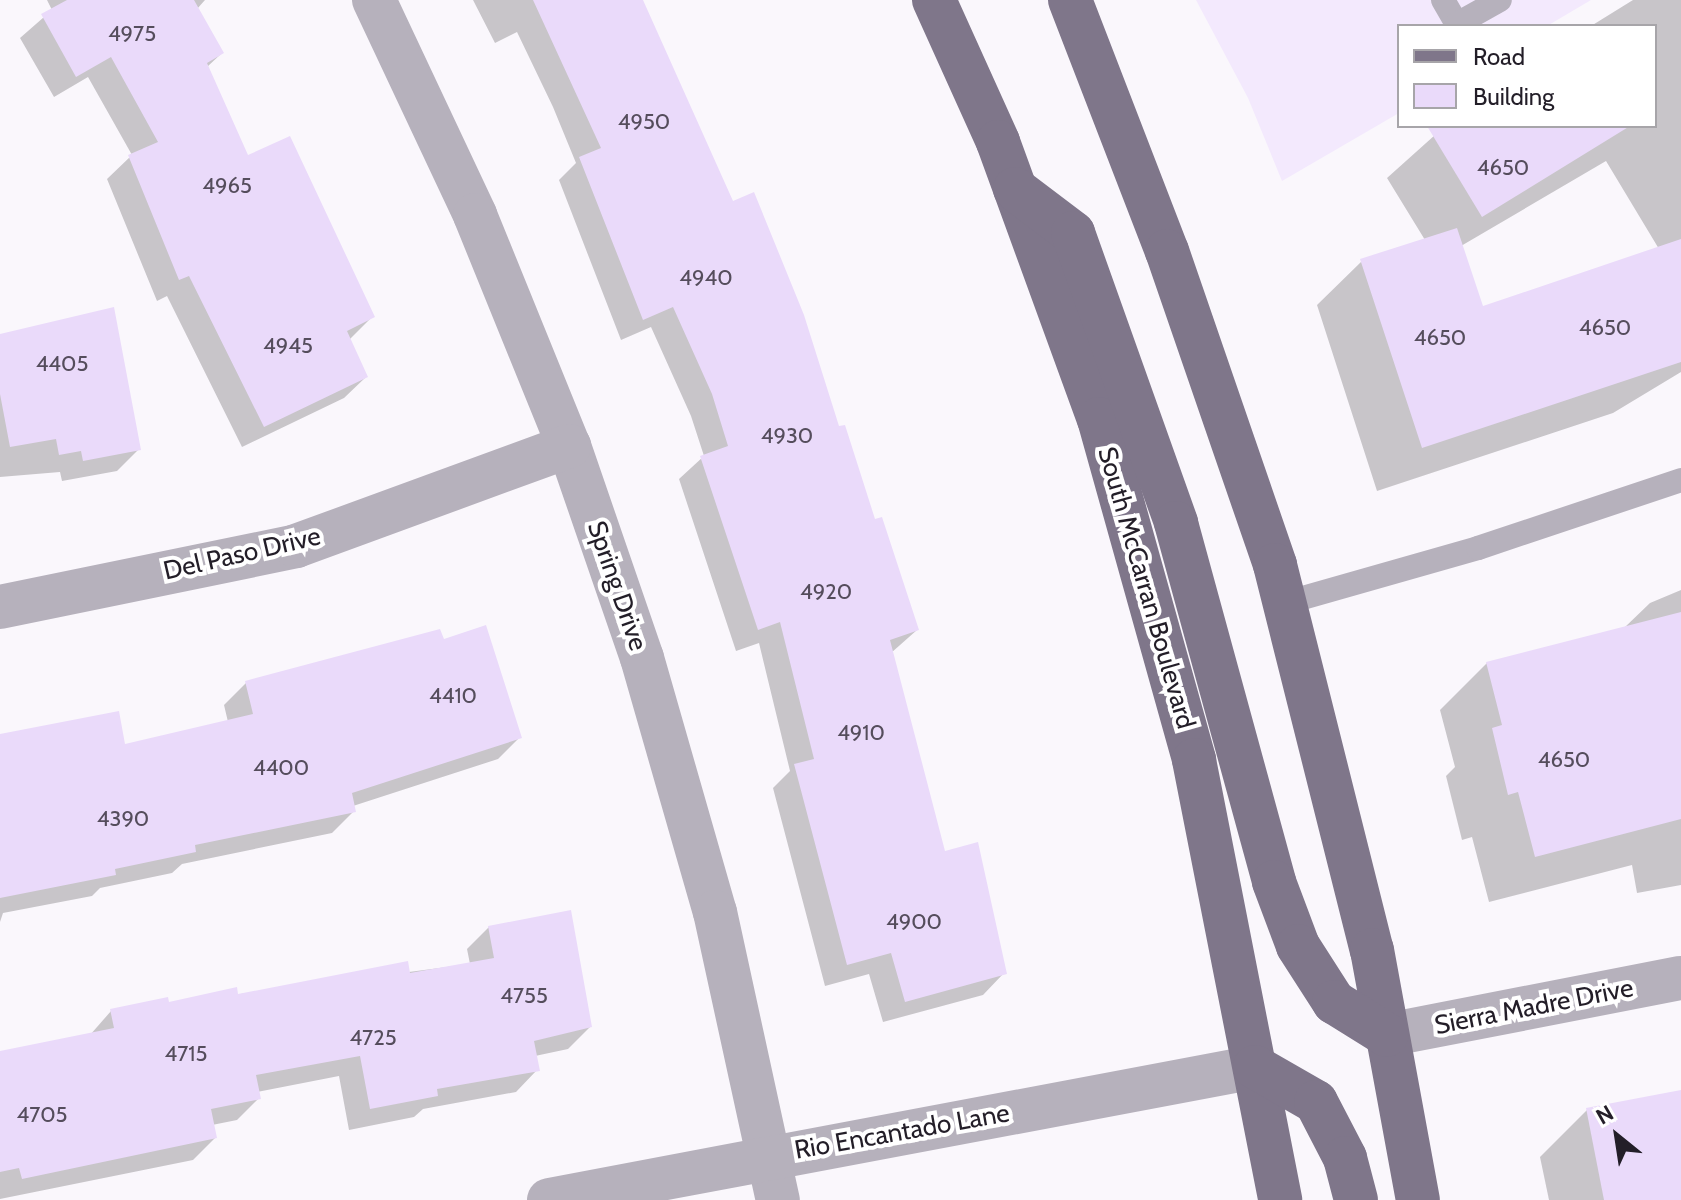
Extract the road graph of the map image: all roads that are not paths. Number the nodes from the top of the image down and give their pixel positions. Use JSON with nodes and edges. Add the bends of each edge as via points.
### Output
{"nodes":[{"id":1,"x":374,"y":0,"type":"edge"},
{"id":2,"x":934,"y":0,"type":"edge"},
{"id":3,"x":1070,"y":0,"type":"edge"},
{"id":4,"x":1443,"y":0,"type":"edge"},
{"id":5,"x":1500,"y":0,"type":"edge"},
{"id":6,"x":1015,"y":189,"type":"junction"},
{"id":7,"x":569,"y":446,"type":"junction"},
{"id":8,"x":1681,"y":480,"type":"edge"},
{"id":9,"x":1285,"y":603,"type":"junction"},
{"id":10,"x":0,"y":607,"type":"edge"},
{"id":11,"x":1681,"y":978,"type":"edge"},
{"id":12,"x":1387,"y":1035,"type":"junction"},
{"id":13,"x":1255,"y":1067,"type":"junction"},
{"id":14,"x":770,"y":1156,"type":"junction"},
{"id":15,"x":549,"y":1200,"type":"edge"},
{"id":16,"x":778,"y":1200,"type":"edge"},
{"id":17,"x":1280,"y":1200,"type":"edge"},
{"id":18,"x":1356,"y":1200,"type":"edge"},
{"id":19,"x":1418,"y":1200,"type":"edge"}],
"edges":[{"from":1,"to":7,"type":"street","name":"Spring Drive","via":[[475,215]]},
{"from":2,"to":6,"type":"main road","name":"South McCarran Boulevard"},
{"from":3,"to":9,"type":"main road","via":[[1167,251]]},
{"from":4,"to":5,"type":"lane","via":[[1457,24]]},
{"from":6,"to":12,"type":"main road","via":[[1073,233],[1176,523],[1274,882],[1298,946],[1334,1002]]},
{"from":6,"to":13,"type":"main road","name":"South McCarran Boulevard","via":[[1099,419],[1194,760]]},
{"from":7,"to":10,"type":"street","name":"Del Paso Drive","via":[[296,546]]},
{"from":7,"to":14,"type":"street","name":"Spring Drive","via":[[642,658],[715,912]]},
{"from":8,"to":9,"type":"lane","via":[[1478,548]]},
{"from":9,"to":12,"type":"main road","via":[[1372,950]]},
{"from":11,"to":12,"type":"street","name":"Sierra Madre Drive"},
{"from":12,"to":19,"type":"main road"},
{"from":13,"to":14,"type":"street","name":"Rio Encantado Lane"},
{"from":13,"to":17,"type":"main road","name":"South McCarran Boulevard"},
{"from":13,"to":18,"type":"main road","via":[[1316,1102],[1345,1158]]},
{"from":14,"to":15,"type":"street","name":"Rio Encantado Lane"},
{"from":14,"to":16,"type":"street","name":"Spring Drive"}]}
